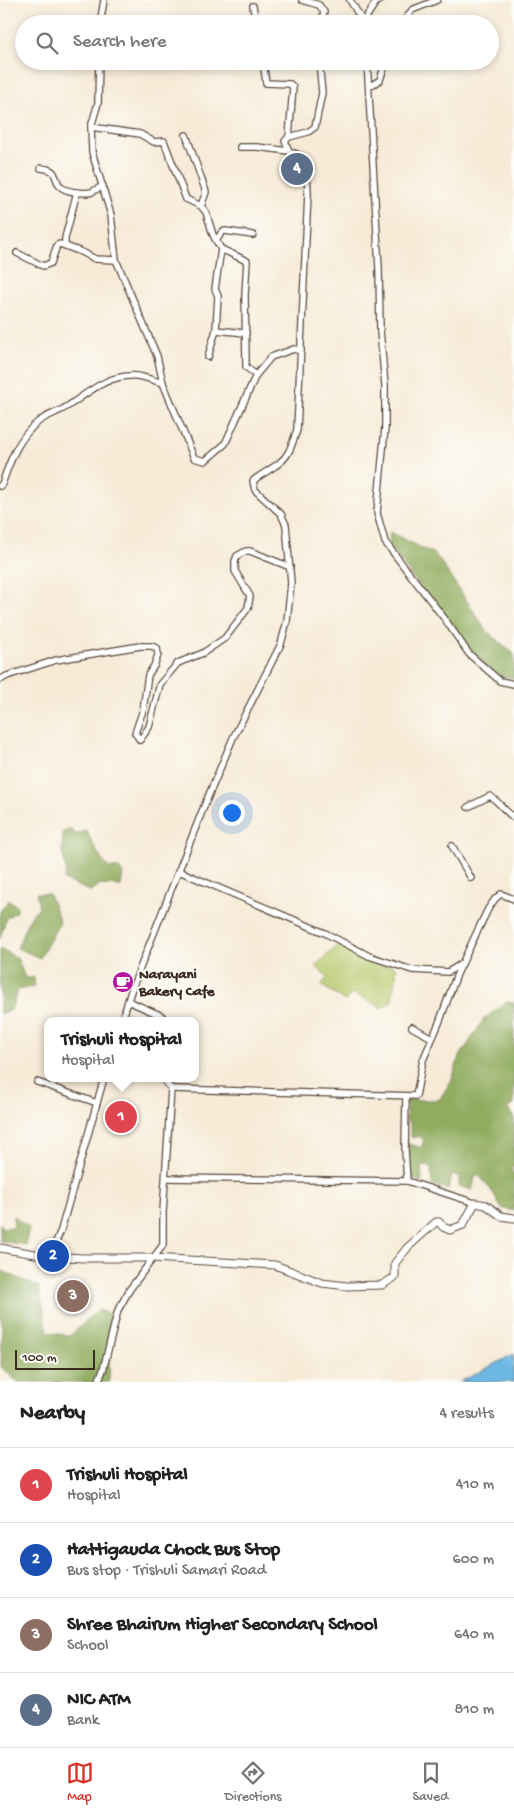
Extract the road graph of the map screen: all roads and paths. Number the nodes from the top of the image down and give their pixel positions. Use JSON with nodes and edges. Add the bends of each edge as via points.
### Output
{"nodes":[{"id":1,"x":104,"y":0,"type":"edge"},
{"id":2,"x":302,"y":0,"type":"edge"},
{"id":3,"x":350,"y":0,"type":"edge"},
{"id":4,"x":381,"y":0,"type":"edge"},
{"id":5,"x":437,"y":0,"type":"edge"},
{"id":6,"x":253,"y":6,"type":"dead end"},
{"id":7,"x":102,"y":15,"type":"edge"},
{"id":8,"x":254,"y":15,"type":"edge"},
{"id":9,"x":324,"y":15,"type":"edge"},
{"id":10,"x":358,"y":15,"type":"edge"},
{"id":11,"x":368,"y":15,"type":"edge"},
{"id":12,"x":408,"y":15,"type":"edge"},
{"id":13,"x":99,"y":70,"type":"edge"},
{"id":14,"x":264,"y":70,"type":"edge"},
{"id":15,"x":320,"y":70,"type":"edge"},
{"id":16,"x":368,"y":70,"type":"edge"},
{"id":17,"x":383,"y":70,"type":"edge"},
{"id":18,"x":370,"y":86,"type":"junction"},
{"id":19,"x":91,"y":127,"type":"junction"},
{"id":20,"x":186,"y":135,"type":"dead end"},
{"id":21,"x":289,"y":138,"type":"junction"},
{"id":22,"x":240,"y":147,"type":"dead end"},
{"id":23,"x":289,"y":151,"type":"junction"},
{"id":24,"x":41,"y":168,"type":"dead end"},
{"id":25,"x":103,"y":186,"type":"junction"},
{"id":26,"x":77,"y":192,"type":"junction"},
{"id":27,"x":201,"y":206,"type":"junction"},
{"id":28,"x":253,"y":236,"type":"dead end"},
{"id":29,"x":216,"y":241,"type":"junction"},
{"id":30,"x":65,"y":245,"type":"junction"},
{"id":31,"x":221,"y":248,"type":"junction"},
{"id":32,"x":17,"y":253,"type":"dead end"},
{"id":33,"x":116,"y":260,"type":"junction"},
{"id":34,"x":216,"y":330,"type":"junction"},
{"id":35,"x":246,"y":333,"type":"junction"},
{"id":36,"x":302,"y":352,"type":"junction"},
{"id":37,"x":208,"y":357,"type":"dead end"},
{"id":38,"x":256,"y":375,"type":"junction"},
{"id":39,"x":163,"y":383,"type":"junction"},
{"id":40,"x":0,"y":486,"type":"edge"},
{"id":41,"x":290,"y":567,"type":"junction"},
{"id":42,"x":0,"y":680,"type":"edge"},
{"id":43,"x":514,"y":684,"type":"edge"},
{"id":44,"x":468,"y":807,"type":"dead end"},
{"id":45,"x":514,"y":818,"type":"edge"},
{"id":46,"x":452,"y":846,"type":"dead end"},
{"id":47,"x":179,"y":871,"type":"junction"},
{"id":48,"x":471,"y":878,"type":"dead end"},
{"id":49,"x":514,"y":899,"type":"edge"},
{"id":50,"x":462,"y":963,"type":"junction"},
{"id":51,"x":128,"y":1001,"type":"junction"},
{"id":52,"x":162,"y":1016,"type":"dead end"},
{"id":53,"x":123,"y":1017,"type":"edge"},
{"id":54,"x":412,"y":1027,"type":"dead end"},
{"id":55,"x":432,"y":1038,"type":"junction"},
{"id":56,"x":37,"y":1082,"type":"dead end"},
{"id":57,"x":103,"y":1082,"type":"edge"},
{"id":58,"x":165,"y":1082,"type":"edge"},
{"id":59,"x":171,"y":1089,"type":"junction"},
{"id":60,"x":406,"y":1096,"type":"junction"},
{"id":61,"x":97,"y":1103,"type":"junction"},
{"id":62,"x":166,"y":1178,"type":"junction"},
{"id":63,"x":407,"y":1181,"type":"junction"},
{"id":64,"x":475,"y":1203,"type":"junction"},
{"id":65,"x":514,"y":1218,"type":"edge"},
{"id":66,"x":0,"y":1248,"type":"edge"},
{"id":67,"x":49,"y":1255,"type":"junction"},
{"id":68,"x":152,"y":1258,"type":"junction"},
{"id":69,"x":98,"y":1382,"type":"edge"}],
"edges":[{"from":1,"to":7,"type":"street"},
{"from":2,"to":9,"type":"street","via":[[319,4]]},
{"from":3,"to":10,"type":"street"},
{"from":4,"to":11,"type":"street"},
{"from":5,"to":12,"type":"street","via":[[412,10]]},
{"from":6,"to":8,"type":"street"},
{"from":13,"to":19,"type":"street","via":[[98,103]]},
{"from":14,"to":21,"type":"street","via":[[266,83],[290,84],[293,87]]},
{"from":15,"to":21,"type":"street","via":[[322,93],[315,127]]},
{"from":16,"to":18,"type":"street"},
{"from":17,"to":18,"type":"street","via":[[380,80]]},
{"from":18,"to":43,"type":"street","via":[[385,428],[377,513],[385,542],[469,654],[500,681]]},
{"from":19,"to":25,"type":"street","via":[[92,152]]},
{"from":19,"to":27,"type":"street","via":[[140,134],[154,142],[164,141],[186,199]]},
{"from":20,"to":27,"type":"street","via":[[206,192]]},
{"from":21,"to":23,"type":"street","via":[[285,141]]},
{"from":22,"to":23,"type":"street"},
{"from":23,"to":36,"type":"street","via":[[303,157],[307,171]]},
{"from":24,"to":26,"type":"street","via":[[54,172],[61,187]]},
{"from":25,"to":26,"type":"street","via":[[91,192]]},
{"from":25,"to":33,"type":"street","via":[[111,215]]},
{"from":26,"to":30,"type":"street"},
{"from":27,"to":29,"type":"street"},
{"from":28,"to":29,"type":"street","via":[[226,231]]},
{"from":29,"to":31,"type":"street"},
{"from":30,"to":32,"type":"street","via":[[57,245],[51,263],[43,266]]},
{"from":30,"to":33,"type":"street","via":[[100,261]]},
{"from":31,"to":34,"type":"street","via":[[215,289],[218,296]]},
{"from":31,"to":35,"type":"street","via":[[247,261]]},
{"from":33,"to":39,"type":"street","via":[[157,356]]},
{"from":34,"to":35,"type":"street"},
{"from":34,"to":37,"type":"street"},
{"from":35,"to":38,"type":"street","via":[[246,367]]},
{"from":36,"to":38,"type":"street","via":[[294,349],[272,357]]},
{"from":36,"to":41,"type":"street","via":[[297,430],[288,455],[253,481],[255,490],[281,514],[286,525]]},
{"from":38,"to":39,"type":"street","via":[[225,444],[205,460],[194,458]]},
{"from":39,"to":40,"type":"street","via":[[137,376],[115,378],[94,387],[38,422],[20,442]]},
{"from":41,"to":42,"type":"street","via":[[250,551],[237,556],[235,571],[250,596],[248,608],[224,638],[178,663],[160,684],[149,727],[140,740],[135,733],[143,710],[148,675],[158,656],[157,648],[140,646],[56,660]]},
{"from":41,"to":47,"type":"street","via":[[290,602],[281,644],[233,738]]},
{"from":44,"to":45,"type":"street","via":[[490,796]]},
{"from":46,"to":48,"type":"street"},
{"from":47,"to":50,"type":"street","via":[[325,933],[369,956],[412,970],[448,972]]},
{"from":47,"to":51,"type":"street"},
{"from":49,"to":50,"type":"street","via":[[501,894],[495,899]]},
{"from":50,"to":55,"type":"street"},
{"from":51,"to":52,"type":"street"},
{"from":51,"to":53,"type":"street"},
{"from":54,"to":55,"type":"street"},
{"from":55,"to":60,"type":"street","via":[[423,1060],[416,1096]]},
{"from":56,"to":61,"type":"street"},
{"from":57,"to":61,"type":"street"},
{"from":58,"to":59,"type":"street"},
{"from":59,"to":60,"type":"street"},
{"from":59,"to":62,"type":"street"},
{"from":60,"to":63,"type":"street"},
{"from":61,"to":67,"type":"street","via":[[61,1230]]},
{"from":62,"to":63,"type":"street"},
{"from":62,"to":68,"type":"street","via":[[163,1245]]},
{"from":63,"to":64,"type":"street"},
{"from":64,"to":65,"type":"street","via":[[486,1205],[501,1216]]},
{"from":64,"to":68,"type":"street","via":[[463,1225],[450,1230],[436,1222],[408,1246],[395,1263],[395,1277],[382,1284],[347,1286],[322,1283],[275,1265]]},
{"from":66,"to":67,"type":"street"},
{"from":67,"to":68,"type":"street"},
{"from":68,"to":69,"type":"street","via":[[118,1310]]}]}
